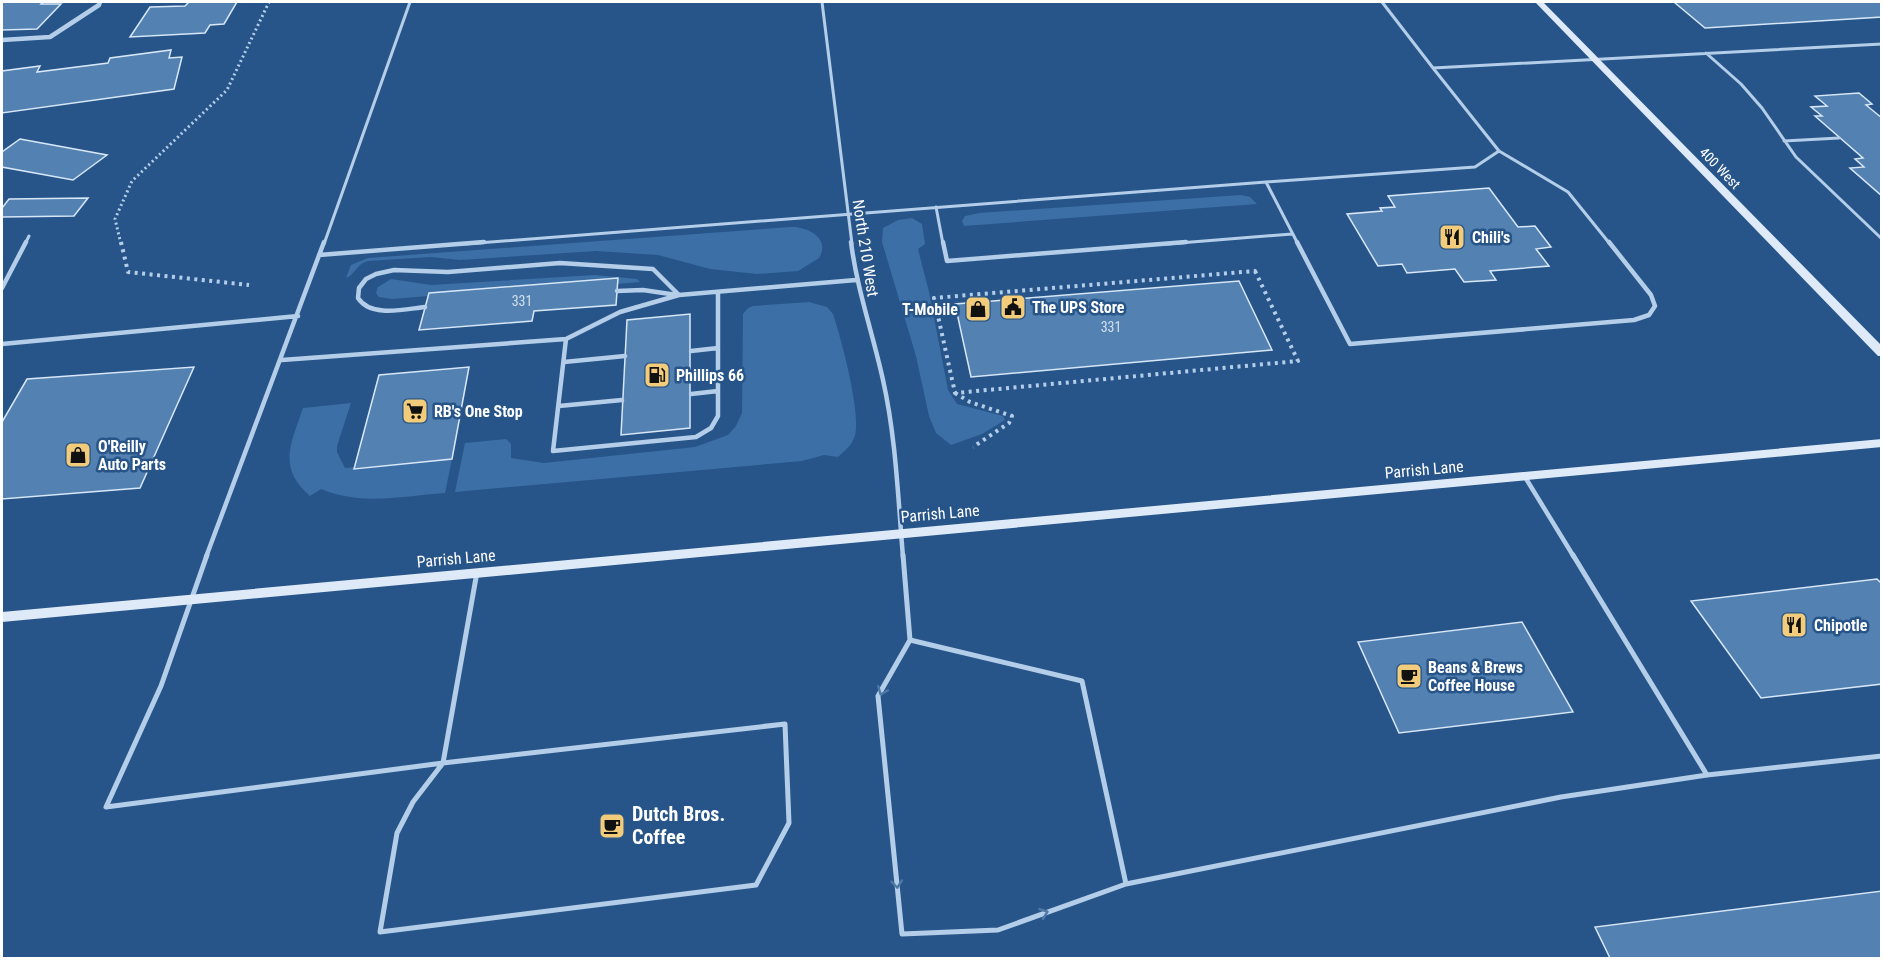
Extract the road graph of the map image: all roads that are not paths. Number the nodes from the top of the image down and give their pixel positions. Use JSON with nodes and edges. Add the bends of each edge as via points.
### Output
{"nodes":[{"id":1,"x":99,"y":2,"type":"edge"},
{"id":2,"x":410,"y":2,"type":"edge"},
{"id":3,"x":822,"y":2,"type":"edge"},
{"id":4,"x":1382,"y":2,"type":"edge"},
{"id":5,"x":1539,"y":2,"type":"edge"},
{"id":6,"x":2,"y":40,"type":"edge"},
{"id":7,"x":1881,"y":44,"type":"edge"},
{"id":8,"x":1706,"y":53,"type":"junction"},
{"id":9,"x":1593,"y":58,"type":"junction"},
{"id":10,"x":1433,"y":68,"type":"junction"},
{"id":11,"x":1839,"y":138,"type":"dead end"},
{"id":12,"x":1784,"y":141,"type":"junction"},
{"id":13,"x":1499,"y":151,"type":"junction"},
{"id":14,"x":1266,"y":182,"type":"junction"},
{"id":15,"x":936,"y":207,"type":"junction"},
{"id":16,"x":848,"y":214,"type":"junction"},
{"id":17,"x":1292,"y":234,"type":"junction"},
{"id":18,"x":29,"y":236,"type":"dead end"},
{"id":19,"x":1881,"y":239,"type":"edge"},
{"id":20,"x":320,"y":255,"type":"junction"},
{"id":21,"x":856,"y":280,"type":"junction"},
{"id":22,"x":2,"y":288,"type":"edge"},
{"id":23,"x":617,"y":291,"type":"dead end"},
{"id":24,"x":718,"y":292,"type":"junction"},
{"id":25,"x":679,"y":295,"type":"junction"},
{"id":26,"x":425,"y":307,"type":"dead end"},
{"id":27,"x":298,"y":316,"type":"junction"},
{"id":28,"x":566,"y":339,"type":"junction"},
{"id":29,"x":2,"y":344,"type":"edge"},
{"id":30,"x":718,"y":348,"type":"junction"},
{"id":31,"x":691,"y":351,"type":"dead end"},
{"id":32,"x":1881,"y":353,"type":"edge"},
{"id":33,"x":625,"y":356,"type":"dead end"},
{"id":34,"x":282,"y":360,"type":"junction"},
{"id":35,"x":564,"y":362,"type":"junction"},
{"id":36,"x":718,"y":391,"type":"junction"},
{"id":37,"x":691,"y":394,"type":"dead end"},
{"id":38,"x":622,"y":400,"type":"dead end"},
{"id":39,"x":559,"y":406,"type":"junction"},
{"id":40,"x":1881,"y":443,"type":"edge"},
{"id":41,"x":1525,"y":477,"type":"junction"},
{"id":42,"x":900,"y":533,"type":"junction"},
{"id":43,"x":477,"y":572,"type":"junction"},
{"id":44,"x":190,"y":599,"type":"junction"},
{"id":45,"x":2,"y":617,"type":"edge"},
{"id":46,"x":910,"y":640,"type":"junction"},
{"id":47,"x":1881,"y":756,"type":"edge"},
{"id":48,"x":443,"y":763,"type":"junction"},
{"id":49,"x":1707,"y":775,"type":"junction"},
{"id":50,"x":1126,"y":884,"type":"junction"}],
"edges":[{"from":1,"to":6,"type":"street","via":[[50,37]]},
{"from":2,"to":20,"type":"lane"},
{"from":3,"to":16,"type":"lane","name":"North 210 West"},
{"from":4,"to":10,"type":"lane"},
{"from":5,"to":9,"type":"main road","name":"400 West"},
{"from":7,"to":8,"type":"lane"},
{"from":8,"to":9,"type":"lane"},
{"from":8,"to":12,"type":"lane","via":[[1748,92]]},
{"from":9,"to":10,"type":"lane"},
{"from":9,"to":32,"type":"main road","name":"400 West"},
{"from":10,"to":13,"type":"lane"},
{"from":11,"to":12,"type":"lane"},
{"from":12,"to":19,"type":"lane"},
{"from":13,"to":14,"type":"lane","via":[[1475,166]]},
{"from":13,"to":17,"type":"lane","via":[[1568,192],[1651,295],[1654,312],[1634,320],[1350,344]]},
{"from":14,"to":15,"type":"lane"},
{"from":14,"to":17,"type":"lane"},
{"from":15,"to":16,"type":"lane"},
{"from":15,"to":17,"type":"lane","via":[[947,261]]},
{"from":16,"to":20,"type":"lane"},
{"from":16,"to":21,"type":"lane","name":"North 210 West"},
{"from":18,"to":22,"type":"lane"},
{"from":20,"to":27,"type":"lane"},
{"from":21,"to":24,"type":"lane"},
{"from":21,"to":42,"type":"lane","name":"North 210 West","via":[[885,391],[894,446]]},
{"from":23,"to":25,"type":"lane"},
{"from":24,"to":25,"type":"lane"},
{"from":24,"to":30,"type":"lane"},
{"from":25,"to":26,"type":"lane","via":[[654,269],[575,263],[448,272],[389,271],[365,279],[358,290],[358,299],[374,310]]},
{"from":25,"to":28,"type":"lane","via":[[620,312]]},
{"from":27,"to":29,"type":"lane"},
{"from":27,"to":34,"type":"lane"},
{"from":28,"to":34,"type":"lane"},
{"from":28,"to":35,"type":"lane"},
{"from":30,"to":31,"type":"lane"},
{"from":30,"to":36,"type":"lane"},
{"from":33,"to":35,"type":"lane"},
{"from":34,"to":44,"type":"lane"},
{"from":35,"to":39,"type":"lane"},
{"from":36,"to":37,"type":"lane"},
{"from":36,"to":39,"type":"lane","via":[[718,416],[707,433],[691,438],[553,451]]},
{"from":38,"to":39,"type":"lane"},
{"from":40,"to":41,"type":"main road","name":"Parrish Lane"},
{"from":41,"to":42,"type":"main road","name":"Parrish Lane"},
{"from":41,"to":49,"type":"lane"},
{"from":42,"to":43,"type":"main road","name":"Parrish Lane"},
{"from":42,"to":46,"type":"lane","name":"North 210 West"},
{"from":43,"to":44,"type":"main road","name":"Parrish Lane"},
{"from":43,"to":48,"type":"lane"},
{"from":44,"to":45,"type":"main road","name":"Parrish Lane"},
{"from":44,"to":48,"type":"lane","via":[[161,686],[106,807]]},
{"from":46,"to":50,"type":"lane","via":[[1082,681]]},
{"from":46,"to":50,"type":"lane","one_way":true,"via":[[878,696],[902,934],[998,930]]},
{"from":47,"to":49,"type":"lane"},
{"from":48,"to":48,"type":"lane","via":[[413,802],[398,833],[380,932],[756,885],[789,823],[785,724]]},
{"from":49,"to":50,"type":"lane","via":[[1561,797]]}]}
